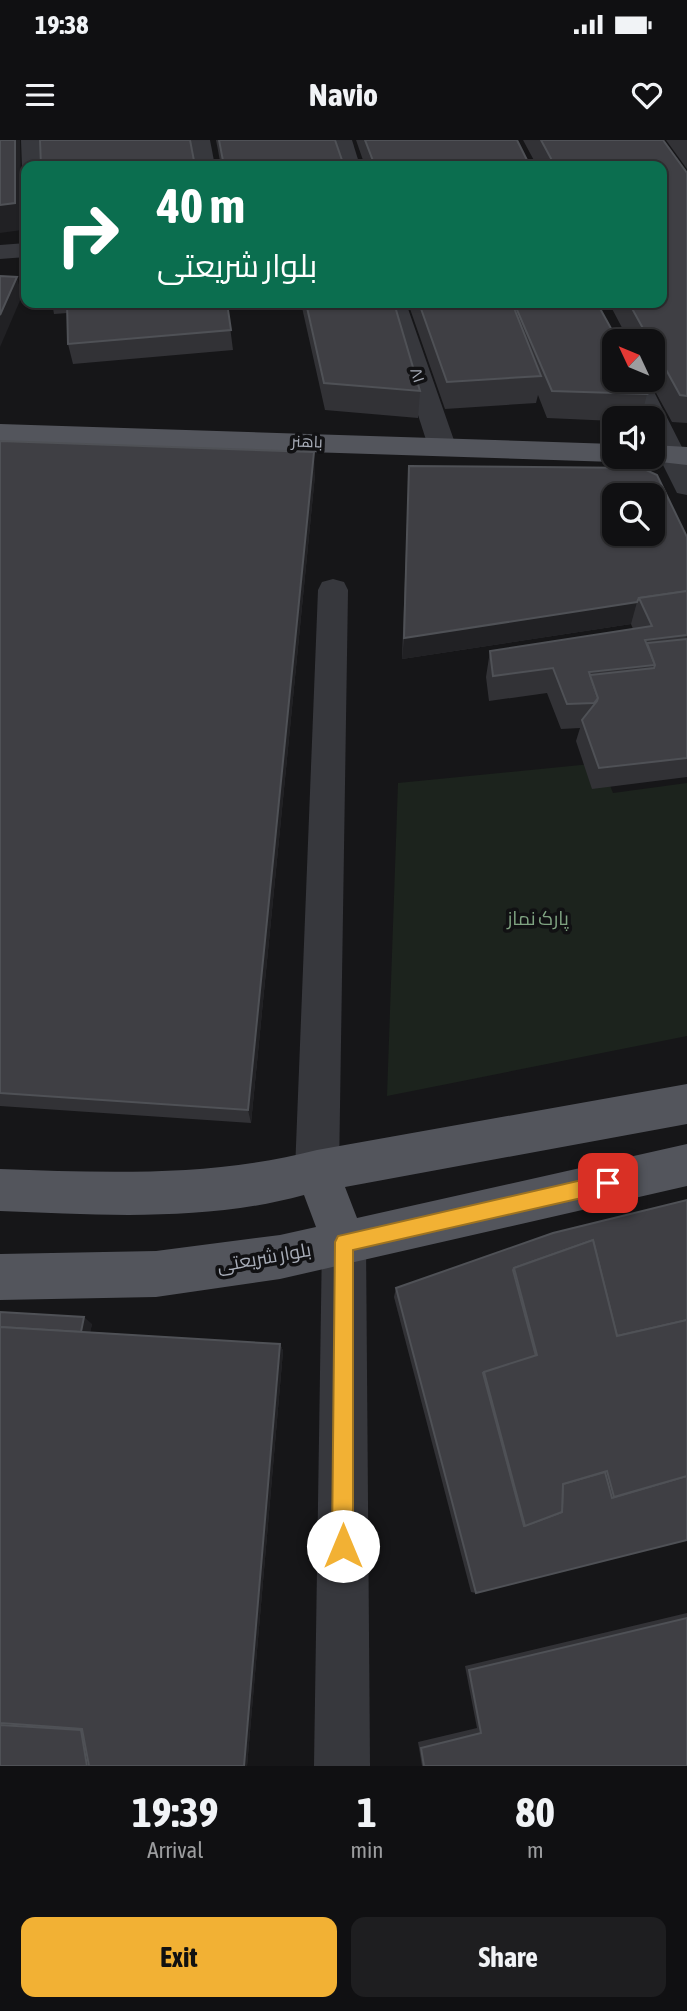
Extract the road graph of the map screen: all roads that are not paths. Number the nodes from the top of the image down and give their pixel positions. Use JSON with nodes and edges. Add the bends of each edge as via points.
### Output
{"nodes":[{"id":1,"x":32,"y":140,"type":"edge"},
{"id":2,"x":199,"y":140,"type":"edge"},
{"id":3,"x":341,"y":140,"type":"edge"},
{"id":4,"x":33,"y":161,"type":"edge"},
{"id":5,"x":203,"y":161,"type":"edge"},
{"id":6,"x":347,"y":161,"type":"edge"},
{"id":7,"x":21,"y":250,"type":"edge"},
{"id":8,"x":0,"y":252,"type":"edge"},
{"id":9,"x":396,"y":308,"type":"edge"},
{"id":10,"x":641,"y":392,"type":"edge"},
{"id":11,"x":0,"y":433,"type":"edge"},
{"id":12,"x":442,"y":446,"type":"junction"},
{"id":13,"x":602,"y":453,"type":"edge"},
{"id":14,"x":671,"y":455,"type":"edge"},
{"id":15,"x":687,"y":486,"type":"edge"},
{"id":16,"x":333,"y":590,"type":"dead end"},
{"id":17,"x":687,"y":1104,"type":"edge"},
{"id":18,"x":687,"y":1165,"type":"edge"},
{"id":19,"x":317,"y":1171,"type":"junction"},
{"id":20,"x":0,"y":1190,"type":"edge"},
{"id":21,"x":344,"y":1242,"type":"junction"},
{"id":22,"x":0,"y":1278,"type":"edge"},
{"id":23,"x":342,"y":1766,"type":"edge"}],
"edges":[{"from":1,"to":4,"type":"street"},
{"from":2,"to":5,"type":"street"},
{"from":3,"to":6,"type":"street"},
{"from":7,"to":8,"type":"street"},
{"from":9,"to":12,"type":"street","name":"۸۱"},
{"from":10,"to":14,"type":"street"},
{"from":11,"to":12,"type":"main road","name":"باهنر"},
{"from":12,"to":13,"type":"main road","name":"باهنر"},
{"from":14,"to":15,"type":"street"},
{"from":16,"to":19,"type":"street"},
{"from":17,"to":19,"type":"main road"},
{"from":18,"to":21,"type":"main road","name":"بلوار شریعتی"},
{"from":19,"to":20,"type":"main road","via":[[268,1184],[137,1195]]},
{"from":19,"to":21,"type":"main road"},
{"from":21,"to":22,"type":"main road","name":"بلوار شریعتی","via":[[280,1257],[156,1274]]},
{"from":21,"to":23,"type":"street"}]}
